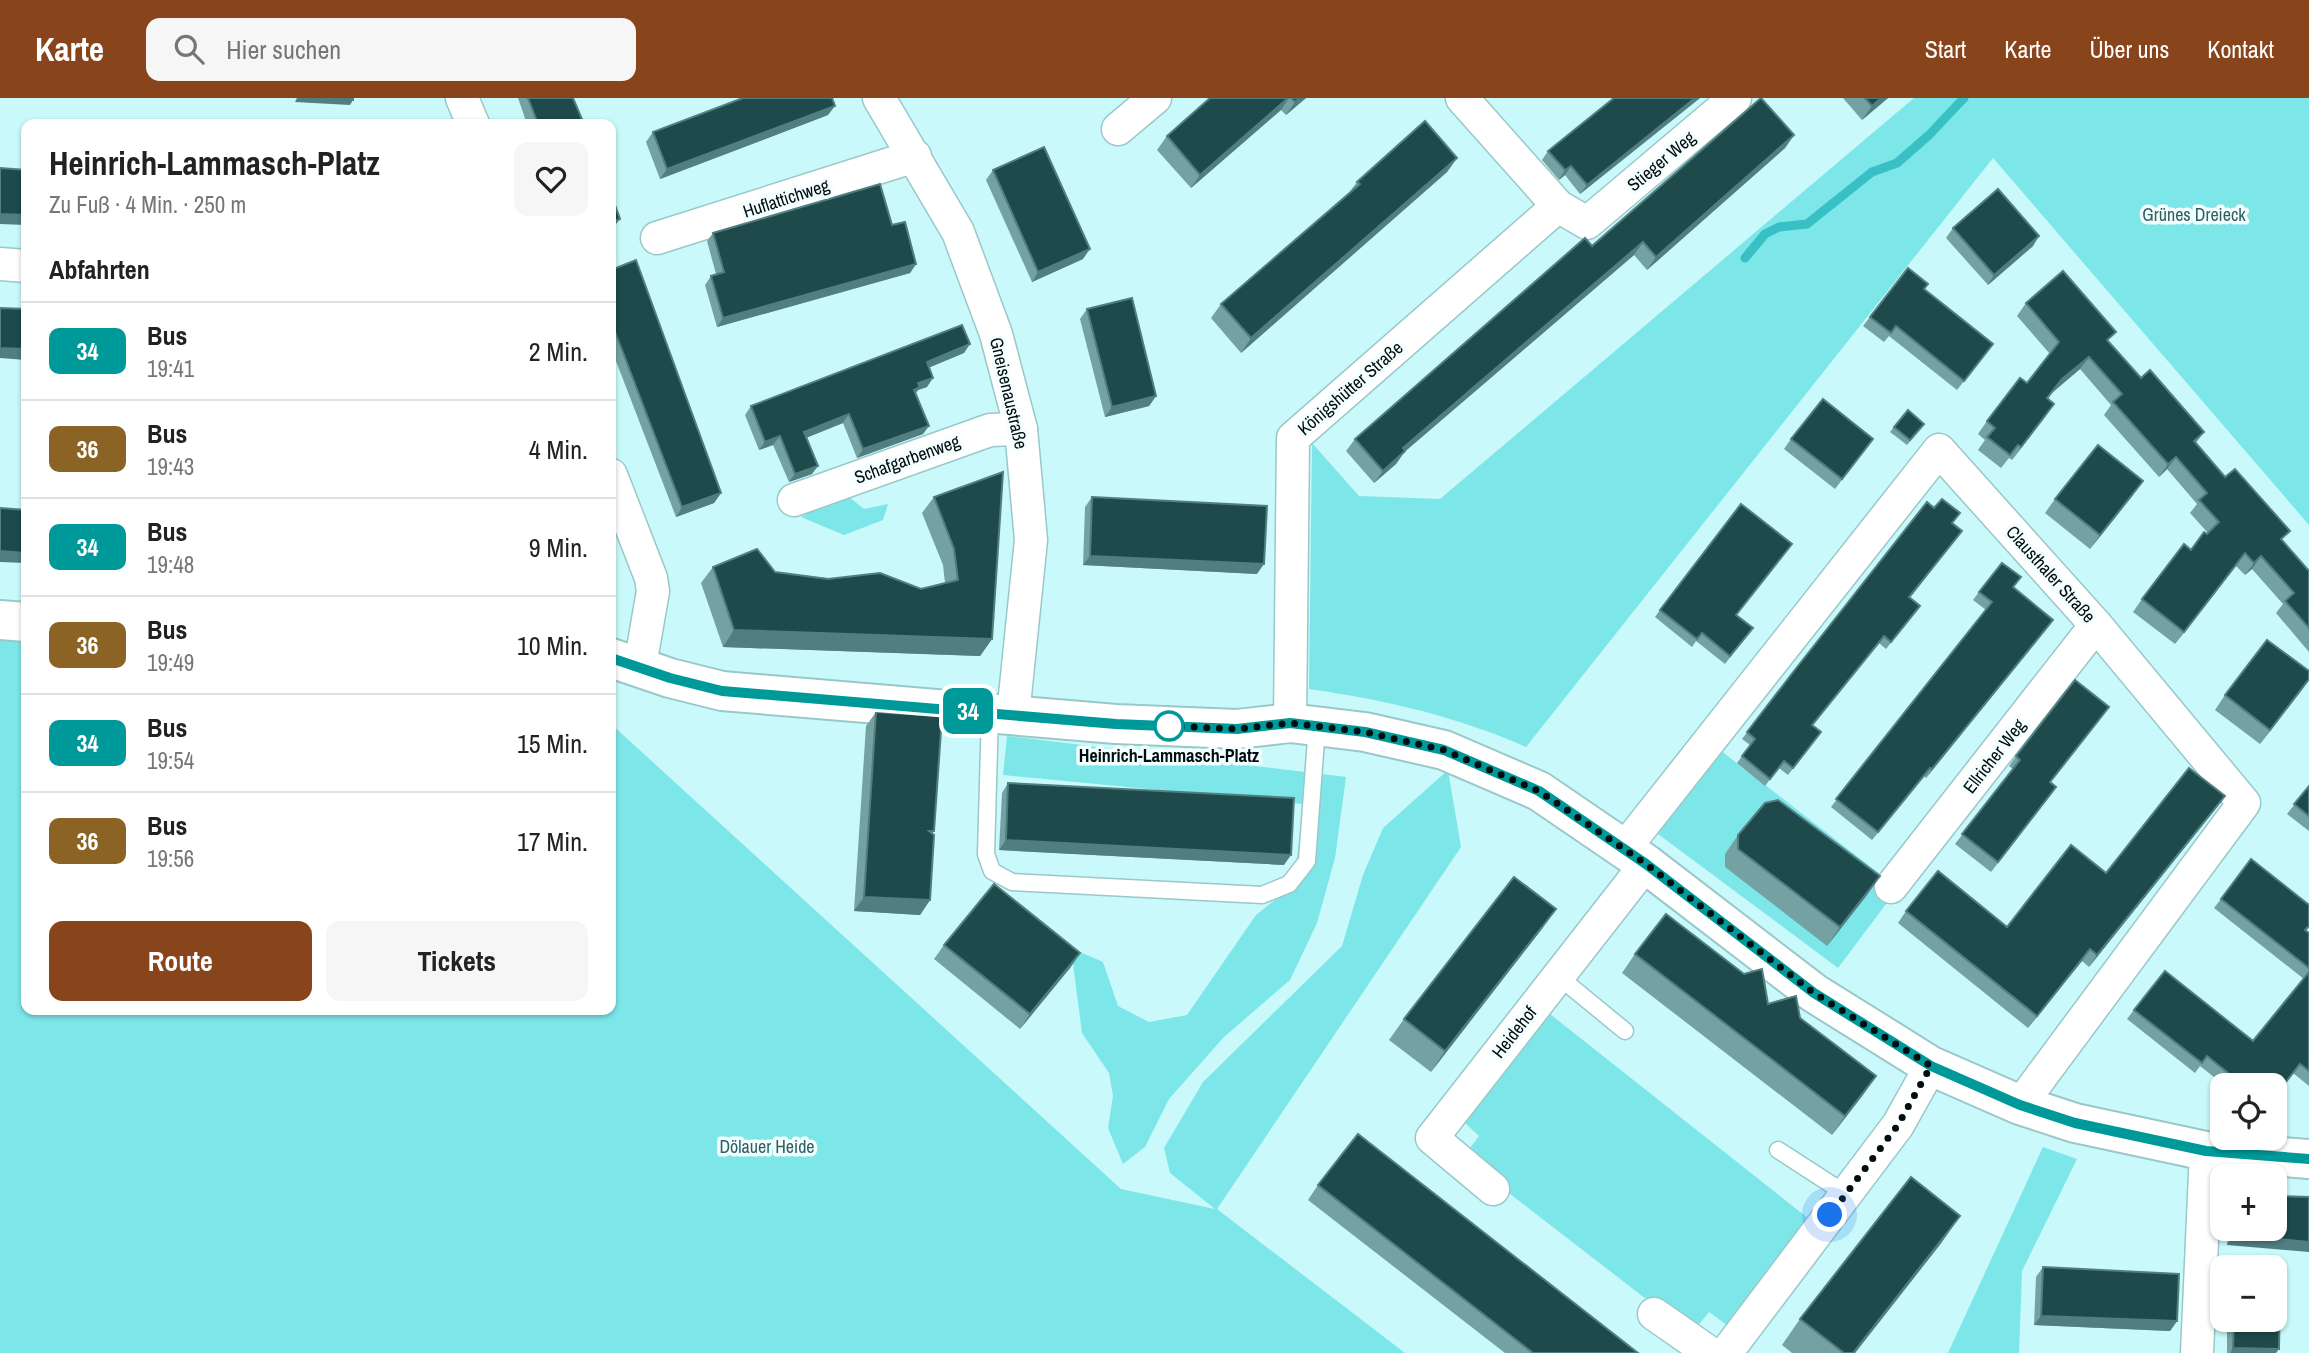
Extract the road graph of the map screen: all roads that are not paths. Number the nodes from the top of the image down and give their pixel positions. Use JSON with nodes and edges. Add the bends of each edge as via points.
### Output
{"nodes":[{"id":1,"x":462,"y":98,"type":"edge"},
{"id":2,"x":879,"y":98,"type":"edge"},
{"id":3,"x":1155,"y":98,"type":"edge"},
{"id":4,"x":1462,"y":98,"type":"edge"},
{"id":5,"x":1735,"y":98,"type":"edge"},
{"id":6,"x":470,"y":119,"type":"edge"},
{"id":7,"x":1118,"y":129,"type":"dead end"},
{"id":8,"x":915,"y":156,"type":"junction"},
{"id":9,"x":1558,"y":206,"type":"junction"},
{"id":10,"x":657,"y":238,"type":"dead end"},
{"id":11,"x":0,"y":264,"type":"edge"},
{"id":12,"x":21,"y":266,"type":"edge"},
{"id":13,"x":1021,"y":429,"type":"junction"},
{"id":14,"x":616,"y":489,"type":"edge"},
{"id":15,"x":794,"y":500,"type":"dead end"},
{"id":16,"x":0,"y":620,"type":"edge"},
{"id":17,"x":21,"y":621,"type":"edge"},
{"id":18,"x":2096,"y":625,"type":"junction"},
{"id":19,"x":625,"y":662,"type":"edge"},
{"id":20,"x":1002,"y":714,"type":"junction"},
{"id":21,"x":1303,"y":724,"type":"junction"},
{"id":22,"x":1635,"y":857,"type":"junction"},
{"id":23,"x":1891,"y":887,"type":"dead end"},
{"id":24,"x":1558,"y":976,"type":"junction"},
{"id":25,"x":1625,"y":1031,"type":"dead end"},
{"id":26,"x":1931,"y":1066,"type":"junction"},
{"id":27,"x":2020,"y":1105,"type":"junction"},
{"id":28,"x":1779,"y":1150,"type":"dead end"},
{"id":29,"x":2206,"y":1151,"type":"junction"},
{"id":30,"x":2309,"y":1159,"type":"edge"},
{"id":31,"x":1493,"y":1189,"type":"dead end"},
{"id":32,"x":1846,"y":1194,"type":"junction"},
{"id":33,"x":1654,"y":1314,"type":"dead end"},
{"id":34,"x":1710,"y":1353,"type":"edge"},
{"id":35,"x":1726,"y":1353,"type":"edge"},
{"id":36,"x":2197,"y":1353,"type":"edge"}],
"edges":[{"from":1,"to":6,"type":"street"},
{"from":2,"to":8,"type":"street","name":"Gneisenaustraße"},
{"from":3,"to":7,"type":"street"},
{"from":4,"to":9,"type":"street"},
{"from":5,"to":9,"type":"street","name":"Stieger Weg","via":[[1587,223]]},
{"from":8,"to":10,"type":"street","name":"Huflattichweg"},
{"from":8,"to":13,"type":"street","name":"Gneisenaustraße","via":[[958,232],[978,282]]},
{"from":9,"to":21,"type":"street","name":"Königshütter Straße","via":[[1293,438]]},
{"from":11,"to":12,"type":"street"},
{"from":13,"to":15,"type":"street","name":"Schafgarbenweg","via":[[990,429]]},
{"from":13,"to":20,"type":"street","name":"Gneisenaustraße","via":[[1031,540]]},
{"from":14,"to":19,"type":"street","via":[[653,591]]},
{"from":16,"to":17,"type":"street"},
{"from":18,"to":22,"type":"street","name":"Clausthaler Straße","via":[[1940,450]]},
{"from":18,"to":23,"type":"street","name":"Ellricher Weg"},
{"from":18,"to":27,"type":"street","name":"Clausthaler Straße","via":[[2244,803]]},
{"from":19,"to":20,"type":"street","via":[[722,691]]},
{"from":20,"to":21,"type":"street","via":[[1237,729]]},
{"from":20,"to":21,"type":"lane","via":[[986,853],[992,871],[1012,882],[1262,895],[1289,884],[1307,861]]},
{"from":21,"to":22,"type":"street","via":[[1444,750],[1539,791]]},
{"from":22,"to":24,"type":"street","name":"Heidehof"},
{"from":22,"to":26,"type":"street","via":[[1814,993]]},
{"from":24,"to":25,"type":"lane"},
{"from":24,"to":31,"type":"street","name":"Heidehof","via":[[1432,1138]]},
{"from":26,"to":27,"type":"street"},
{"from":26,"to":32,"type":"street","via":[[1898,1125]]},
{"from":27,"to":29,"type":"street","via":[[2075,1123]]},
{"from":28,"to":32,"type":"lane"},
{"from":29,"to":30,"type":"street"},
{"from":29,"to":36,"type":"street"},
{"from":32,"to":35,"type":"street"},
{"from":33,"to":34,"type":"street"}]}
